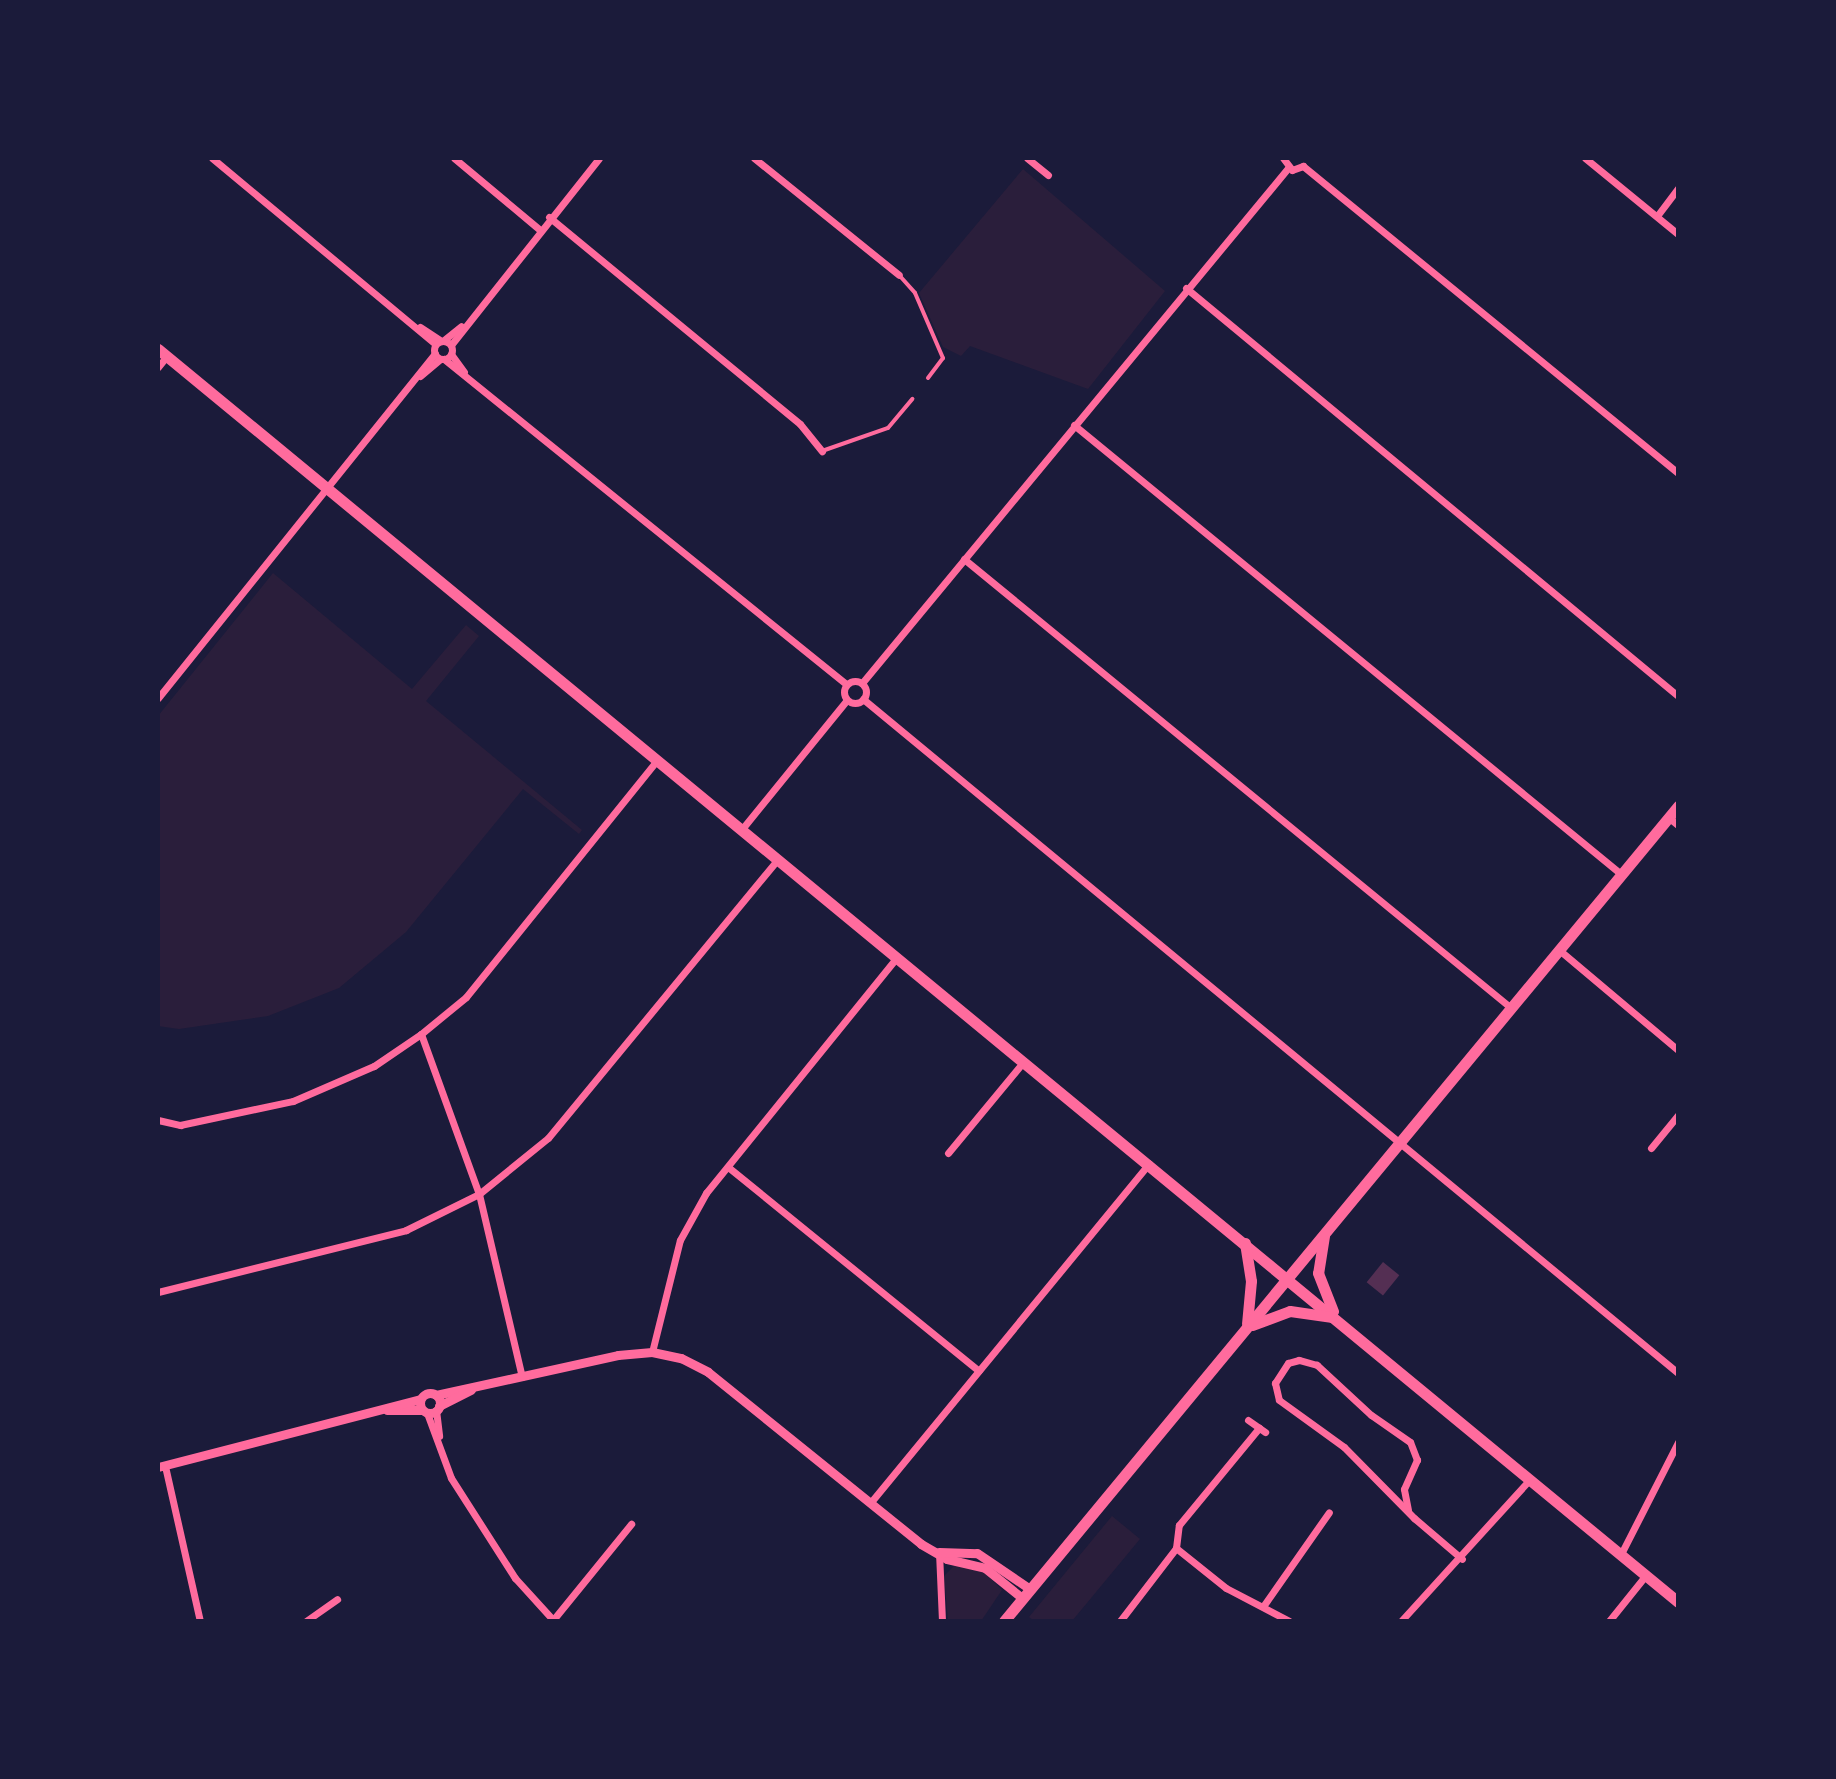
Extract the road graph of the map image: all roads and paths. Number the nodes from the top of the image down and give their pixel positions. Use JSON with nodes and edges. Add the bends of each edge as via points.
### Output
{"nodes":[{"id":1,"x":454,"y":158,"type":"edge"},
{"id":2,"x":599,"y":158,"type":"edge"},
{"id":3,"x":754,"y":158,"type":"edge"},
{"id":4,"x":1027,"y":158,"type":"edge"},
{"id":5,"x":1283,"y":158,"type":"edge"},
{"id":6,"x":1585,"y":158,"type":"edge"},
{"id":7,"x":217,"y":160,"type":"edge"},
{"id":8,"x":1304,"y":162,"type":"edge"},
{"id":9,"x":1288,"y":168,"type":"junction"},
{"id":10,"x":1048,"y":175,"type":"dead end"},
{"id":11,"x":1678,"y":188,"type":"edge"},
{"id":12,"x":1657,"y":216,"type":"junction"},
{"id":13,"x":549,"y":217,"type":"junction"},
{"id":14,"x":539,"y":229,"type":"junction"},
{"id":15,"x":1678,"y":234,"type":"edge"},
{"id":16,"x":899,"y":275,"type":"joint"},
{"id":17,"x":1186,"y":288,"type":"junction"},
{"id":18,"x":443,"y":350,"type":"junction"},
{"id":19,"x":162,"y":353,"type":"edge"},
{"id":20,"x":158,"y":367,"type":"edge"},
{"id":21,"x":928,"y":378,"type":"dead end"},
{"id":22,"x":912,"y":399,"type":"dead end"},
{"id":23,"x":1074,"y":425,"type":"junction"},
{"id":24,"x":822,"y":451,"type":"joint"},
{"id":25,"x":1678,"y":473,"type":"edge"},
{"id":26,"x":329,"y":490,"type":"junction"},
{"id":27,"x":964,"y":559,"type":"junction"},
{"id":28,"x":862,"y":683,"type":"junction"},
{"id":29,"x":846,"y":684,"type":"junction"},
{"id":30,"x":1678,"y":696,"type":"edge"},
{"id":31,"x":158,"y":698,"type":"edge"},
{"id":32,"x":863,"y":699,"type":"junction"},
{"id":33,"x":847,"y":700,"type":"junction"},
{"id":34,"x":657,"y":760,"type":"junction"},
{"id":35,"x":1678,"y":806,"type":"edge"},
{"id":36,"x":1673,"y":821,"type":"edge"},
{"id":37,"x":742,"y":829,"type":"junction"},
{"id":38,"x":778,"y":859,"type":"junction"},
{"id":39,"x":1621,"y":874,"type":"junction"},
{"id":40,"x":1558,"y":949,"type":"junction"},
{"id":41,"x":897,"y":957,"type":"junction"},
{"id":42,"x":1510,"y":1007,"type":"junction"},
{"id":43,"x":421,"y":1034,"type":"junction"},
{"id":44,"x":1678,"y":1050,"type":"edge"},
{"id":45,"x":1024,"y":1061,"type":"junction"},
{"id":46,"x":1678,"y":1115,"type":"edge"},
{"id":47,"x":158,"y":1120,"type":"edge"},
{"id":48,"x":1399,"y":1140,"type":"junction"},
{"id":49,"x":1651,"y":1148,"type":"dead end"},
{"id":50,"x":948,"y":1153,"type":"dead end"},
{"id":51,"x":1149,"y":1164,"type":"junction"},
{"id":52,"x":728,"y":1167,"type":"junction"},
{"id":53,"x":479,"y":1194,"type":"junction"},
{"id":54,"x":1325,"y":1232,"type":"junction"},
{"id":55,"x":1245,"y":1243,"type":"junction"},
{"id":56,"x":1287,"y":1277,"type":"junction"},
{"id":57,"x":158,"y":1292,"type":"edge"},
{"id":58,"x":1336,"y":1318,"type":"junction"},
{"id":59,"x":1246,"y":1328,"type":"junction"},
{"id":60,"x":652,"y":1352,"type":"junction"},
{"id":61,"x":979,"y":1371,"type":"junction"},
{"id":62,"x":1678,"y":1373,"type":"edge"},
{"id":63,"x":522,"y":1377,"type":"junction"},
{"id":64,"x":430,"y":1406,"type":"junction"},
{"id":65,"x":1248,"y":1420,"type":"dead end"},
{"id":66,"x":1678,"y":1442,"type":"edge"},
{"id":67,"x":161,"y":1466,"type":"edge"},
{"id":68,"x":1530,"y":1479,"type":"junction"},
{"id":69,"x":871,"y":1502,"type":"junction"},
{"id":70,"x":1408,"y":1510,"type":"junction"},
{"id":71,"x":1329,"y":1512,"type":"dead end"},
{"id":72,"x":631,"y":1524,"type":"dead end"},
{"id":73,"x":1176,"y":1548,"type":"junction"},
{"id":74,"x":939,"y":1552,"type":"junction"},
{"id":75,"x":1621,"y":1554,"type":"junction"},
{"id":76,"x":1462,"y":1559,"type":"junction"},
{"id":77,"x":1646,"y":1575,"type":"junction"},
{"id":78,"x":1026,"y":1594,"type":"junction"},
{"id":79,"x":337,"y":1599,"type":"dead end"},
{"id":80,"x":1678,"y":1602,"type":"edge"},
{"id":81,"x":1264,"y":1605,"type":"junction"},
{"id":82,"x":553,"y":1620,"type":"edge"},
{"id":83,"x":200,"y":1621,"type":"edge"},
{"id":84,"x":306,"y":1621,"type":"edge"},
{"id":85,"x":942,"y":1621,"type":"edge"},
{"id":86,"x":1004,"y":1621,"type":"edge"},
{"id":87,"x":1120,"y":1621,"type":"edge"},
{"id":88,"x":1289,"y":1621,"type":"edge"},
{"id":89,"x":1401,"y":1621,"type":"edge"},
{"id":90,"x":1609,"y":1621,"type":"edge"}],
"edges":[{"from":1,"to":14,"type":"street"},
{"from":2,"to":13,"type":"street"},
{"from":3,"to":16,"type":"street"},
{"from":4,"to":10,"type":"street"},
{"from":5,"to":9,"type":"street"},
{"from":6,"to":12,"type":"street"},
{"from":7,"to":18,"type":"street"},
{"from":8,"to":9,"type":"street"},
{"from":8,"to":25,"type":"street"},
{"from":9,"to":17,"type":"street"},
{"from":11,"to":12,"type":"street"},
{"from":12,"to":15,"type":"street"},
{"from":13,"to":14,"type":"street"},
{"from":13,"to":24,"type":"street","via":[[800,424]]},
{"from":14,"to":18,"type":"street"},
{"from":16,"to":21,"type":"lane","via":[[915,293],[943,358]]},
{"from":17,"to":23,"type":"street"},
{"from":17,"to":30,"type":"street"},
{"from":18,"to":26,"type":"street"},
{"from":18,"to":29,"type":"street"},
{"from":19,"to":20,"type":"street"},
{"from":19,"to":26,"type":"main road"},
{"from":22,"to":24,"type":"lane","via":[[888,428]]},
{"from":23,"to":27,"type":"street"},
{"from":23,"to":39,"type":"street"},
{"from":26,"to":31,"type":"street"},
{"from":26,"to":34,"type":"main road"},
{"from":27,"to":28,"type":"street"},
{"from":27,"to":42,"type":"street"},
{"from":28,"to":29,"type":"street"},
{"from":28,"to":32,"type":"street"},
{"from":29,"to":33,"type":"street"},
{"from":32,"to":33,"type":"street"},
{"from":32,"to":48,"type":"street"},
{"from":33,"to":37,"type":"street"},
{"from":34,"to":37,"type":"main road"},
{"from":34,"to":43,"type":"street","via":[[466,997]]},
{"from":35,"to":36,"type":"main road"},
{"from":36,"to":39,"type":"main road"},
{"from":37,"to":38,"type":"main road"},
{"from":38,"to":41,"type":"main road"},
{"from":38,"to":53,"type":"street","via":[[548,1138]]},
{"from":39,"to":40,"type":"main road"},
{"from":40,"to":42,"type":"main road"},
{"from":40,"to":44,"type":"street"},
{"from":41,"to":45,"type":"main road"},
{"from":41,"to":52,"type":"street"},
{"from":42,"to":48,"type":"main road"},
{"from":43,"to":47,"type":"street","via":[[374,1066],[293,1101],[180,1125]]},
{"from":43,"to":53,"type":"street"},
{"from":45,"to":50,"type":"street"},
{"from":45,"to":51,"type":"main road"},
{"from":46,"to":49,"type":"street"},
{"from":48,"to":54,"type":"main road"},
{"from":48,"to":62,"type":"street"},
{"from":51,"to":55,"type":"main road"},
{"from":51,"to":61,"type":"street"},
{"from":52,"to":60,"type":"street","via":[[680,1240]]},
{"from":52,"to":61,"type":"street"},
{"from":53,"to":57,"type":"street","via":[[406,1230]]},
{"from":53,"to":63,"type":"street"},
{"from":54,"to":56,"type":"main road"},
{"from":54,"to":58,"type":"main road","via":[[1318,1273]]},
{"from":55,"to":56,"type":"main road"},
{"from":55,"to":59,"type":"main road","via":[[1252,1303]]},
{"from":56,"to":58,"type":"main road"},
{"from":56,"to":59,"type":"main road"},
{"from":58,"to":59,"type":"main road","via":[[1290,1311]]},
{"from":58,"to":68,"type":"main road"},
{"from":59,"to":78,"type":"main road"},
{"from":60,"to":63,"type":"street"},
{"from":60,"to":69,"type":"street","via":[[681,1358],[708,1372]]},
{"from":61,"to":69,"type":"street"},
{"from":63,"to":64,"type":"street"},
{"from":64,"to":67,"type":"street","via":[[387,1410]]},
{"from":64,"to":82,"type":"street","via":[[459,1490],[515,1578]]},
{"from":65,"to":73,"type":"street","via":[[1262,1430],[1179,1525]]},
{"from":66,"to":75,"type":"street"},
{"from":67,"to":83,"type":"street"},
{"from":68,"to":75,"type":"main road"},
{"from":68,"to":76,"type":"street"},
{"from":69,"to":74,"type":"street"},
{"from":70,"to":70,"type":"street","via":[[1344,1447],[1279,1400],[1275,1383],[1288,1363],[1317,1365],[1371,1415],[1410,1442],[1417,1460],[1405,1483]]},
{"from":70,"to":76,"type":"street"},
{"from":71,"to":81,"type":"street"},
{"from":72,"to":82,"type":"street"},
{"from":73,"to":81,"type":"street","via":[[1226,1588]]},
{"from":73,"to":87,"type":"street"},
{"from":74,"to":78,"type":"street","via":[[985,1568]]},
{"from":74,"to":85,"type":"street"},
{"from":75,"to":77,"type":"main road"},
{"from":76,"to":89,"type":"street"},
{"from":77,"to":80,"type":"main road"},
{"from":77,"to":90,"type":"street"},
{"from":78,"to":86,"type":"main road"},
{"from":79,"to":84,"type":"street"},
{"from":81,"to":88,"type":"street"}]}
